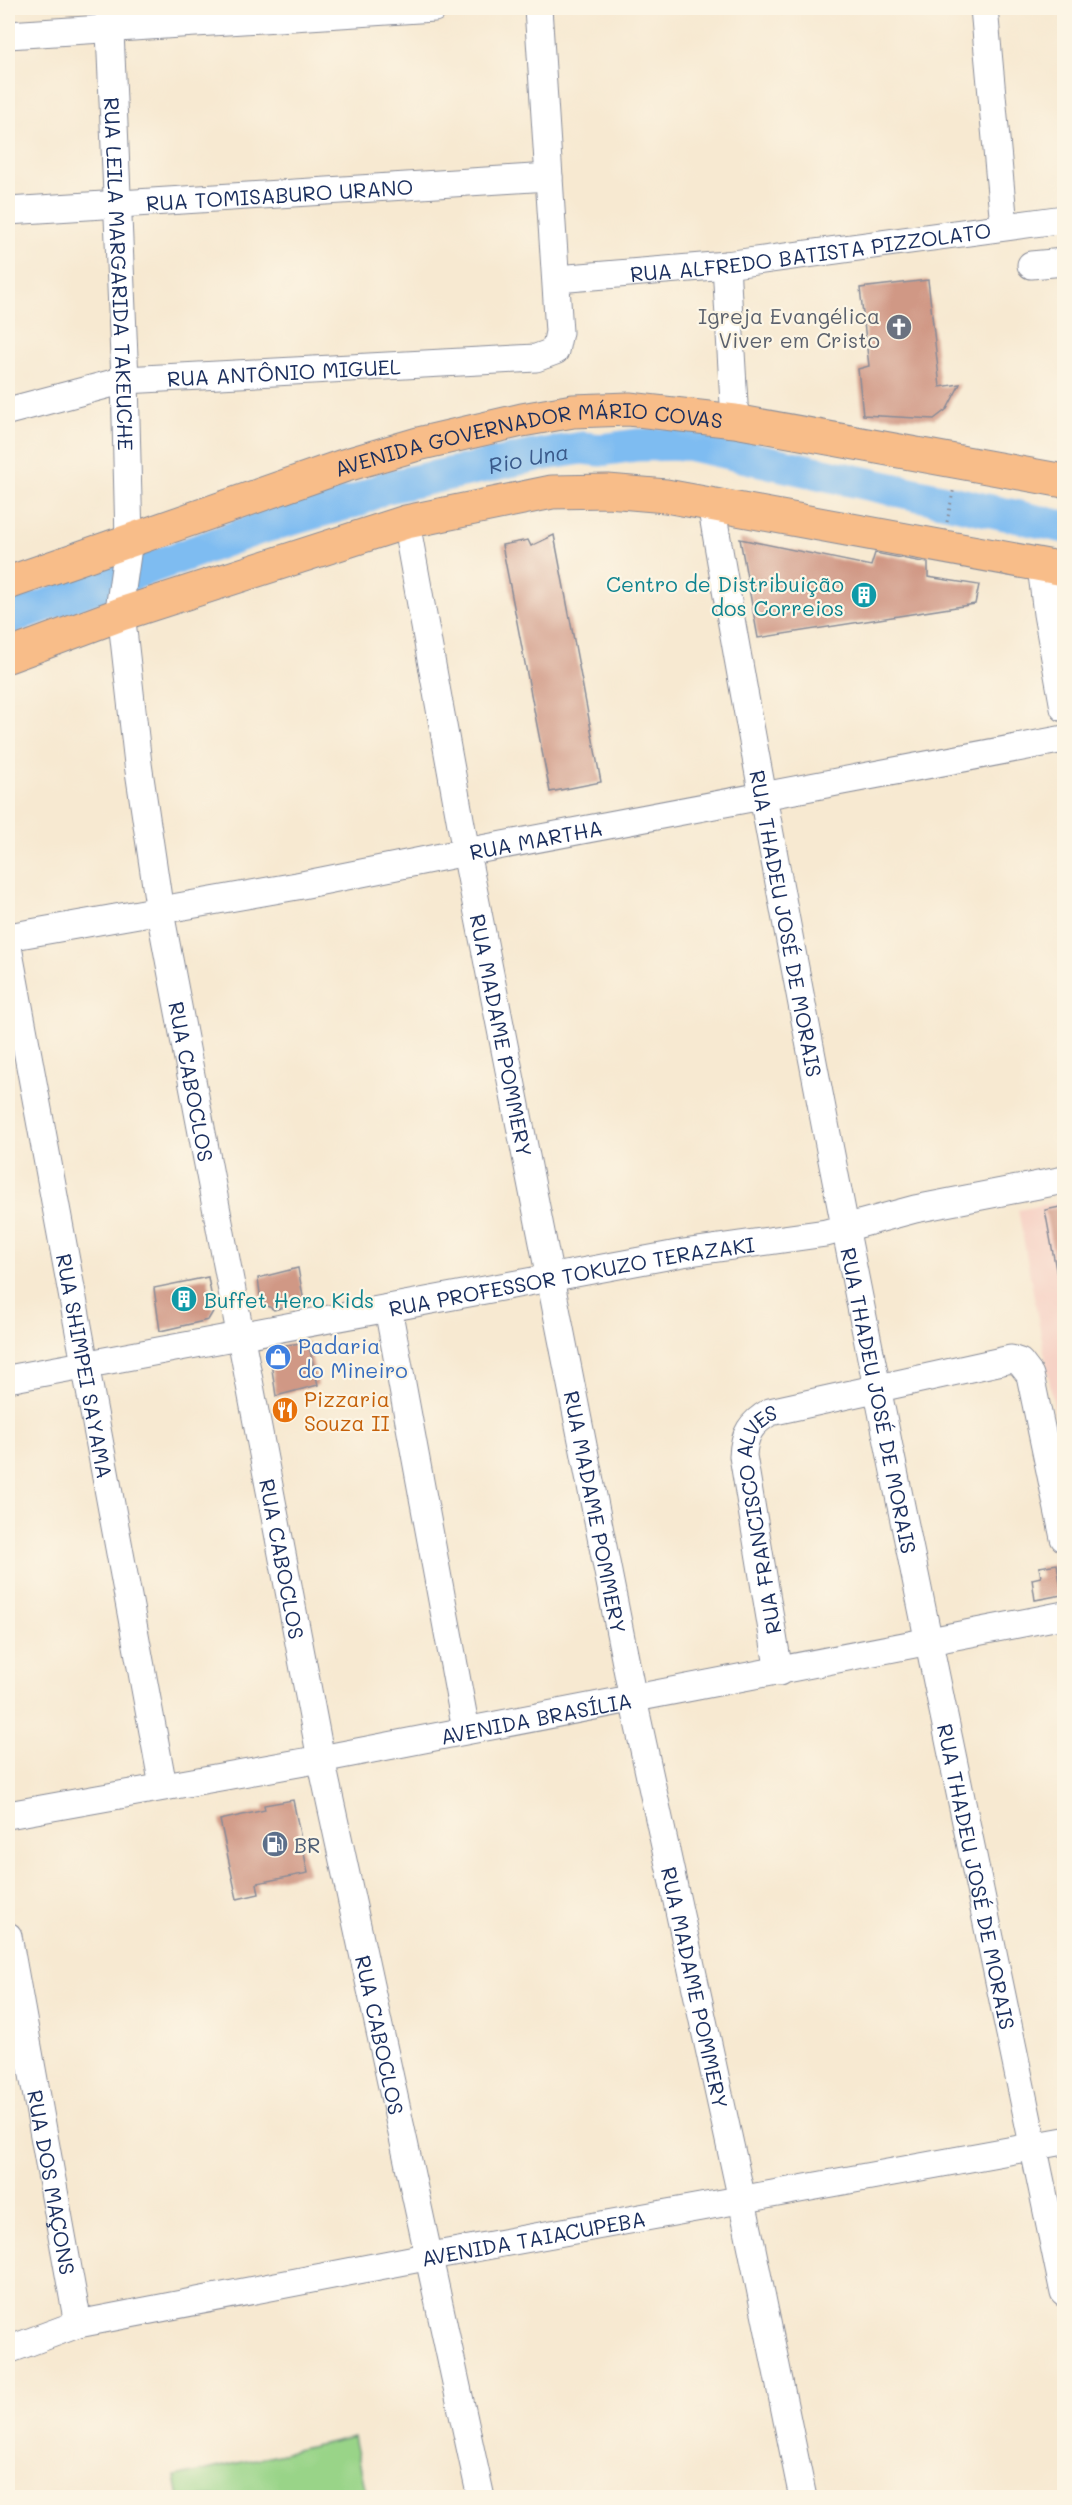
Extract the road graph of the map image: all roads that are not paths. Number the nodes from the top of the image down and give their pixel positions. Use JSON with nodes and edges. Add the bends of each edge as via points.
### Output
{"nodes":[{"id":1,"x":434,"y":8,"type":"edge"},
{"id":2,"x":538,"y":8,"type":"edge"},
{"id":3,"x":984,"y":8,"type":"edge"},
{"id":4,"x":109,"y":19,"type":"edge"},
{"id":5,"x":8,"y":35,"type":"edge"},
{"id":6,"x":549,"y":177,"type":"junction"},
{"id":7,"x":117,"y":204,"type":"junction"},
{"id":8,"x":8,"y":211,"type":"edge"},
{"id":9,"x":1065,"y":219,"type":"edge"},
{"id":10,"x":1004,"y":226,"type":"junction"},
{"id":11,"x":1065,"y":262,"type":"edge"},
{"id":12,"x":726,"y":265,"type":"junction"},
{"id":13,"x":1031,"y":266,"type":"dead end"},
{"id":14,"x":556,"y":279,"type":"junction"},
{"id":15,"x":125,"y":380,"type":"junction"},
{"id":16,"x":8,"y":411,"type":"edge"},
{"id":17,"x":735,"y":421,"type":"junction"},
{"id":18,"x":1065,"y":481,"type":"edge"},
{"id":19,"x":711,"y":504,"type":"junction"},
{"id":20,"x":406,"y":522,"type":"junction"},
{"id":21,"x":128,"y":553,"type":"junction"},
{"id":22,"x":1053,"y":568,"type":"edge"},
{"id":23,"x":8,"y":583,"type":"edge"},
{"id":24,"x":121,"y":609,"type":"junction"},
{"id":25,"x":8,"y":656,"type":"edge"},
{"id":26,"x":1065,"y":708,"type":"edge"},
{"id":27,"x":1065,"y":739,"type":"edge"},
{"id":28,"x":761,"y":797,"type":"junction"},
{"id":29,"x":466,"y":852,"type":"junction"},
{"id":30,"x":160,"y":912,"type":"junction"},
{"id":31,"x":8,"y":937,"type":"edge"},
{"id":32,"x":8,"y":947,"type":"edge"},
{"id":33,"x":1065,"y":1180,"type":"edge"},
{"id":34,"x":847,"y":1229,"type":"junction"},
{"id":35,"x":551,"y":1278,"type":"junction"},
{"id":36,"x":388,"y":1308,"type":"junction"},
{"id":37,"x":240,"y":1336,"type":"junction"},
{"id":38,"x":86,"y":1364,"type":"junction"},
{"id":39,"x":8,"y":1379,"type":"edge"},
{"id":40,"x":876,"y":1389,"type":"junction"},
{"id":41,"x":1065,"y":1538,"type":"edge"},
{"id":42,"x":1065,"y":1615,"type":"edge"},
{"id":43,"x":927,"y":1643,"type":"junction"},
{"id":44,"x":779,"y":1672,"type":"junction"},
{"id":45,"x":633,"y":1699,"type":"junction"},
{"id":46,"x":466,"y":1730,"type":"junction"},
{"id":47,"x":321,"y":1759,"type":"junction"},
{"id":48,"x":163,"y":1786,"type":"junction"},
{"id":49,"x":8,"y":1815,"type":"edge"},
{"id":50,"x":8,"y":1936,"type":"edge"},
{"id":51,"x":1065,"y":2141,"type":"edge"},
{"id":52,"x":1034,"y":2147,"type":"junction"},
{"id":53,"x":742,"y":2200,"type":"junction"},
{"id":54,"x":431,"y":2256,"type":"junction"},
{"id":55,"x":1065,"y":2293,"type":"edge"},
{"id":56,"x":78,"y":2324,"type":"junction"},
{"id":57,"x":8,"y":2350,"type":"edge"},
{"id":58,"x":481,"y":2498,"type":"edge"},
{"id":59,"x":803,"y":2498,"type":"edge"}],
"edges":[{"from":1,"to":4,"type":"street"},
{"from":2,"to":6,"type":"street"},
{"from":3,"to":10,"type":"street"},
{"from":4,"to":5,"type":"street"},
{"from":4,"to":7,"type":"street","name":"RUA LEILA MARGARIDA TAKEUCHE"},
{"from":6,"to":7,"type":"street","name":"RUA TOMISABURO URANO"},
{"from":6,"to":14,"type":"street"},
{"from":7,"to":8,"type":"street","name":"RUA TOMISABURO URANO"},
{"from":7,"to":15,"type":"street","name":"RUA LEILA MARGARIDA TAKEUCHE"},
{"from":9,"to":10,"type":"street","name":"RUA ALFREDO BATISTA PIZZOLATO"},
{"from":10,"to":12,"type":"street","name":"RUA ALFREDO BATISTA PIZZOLATO"},
{"from":11,"to":13,"type":"street"},
{"from":12,"to":14,"type":"street","name":"RUA ALFREDO BATISTA PIZZOLATO"},
{"from":12,"to":17,"type":"street"},
{"from":14,"to":15,"type":"street","name":"RUA ANTÔNIO MIGUEL","via":[[559,344],[555,351],[536,358]]},
{"from":15,"to":16,"type":"street","name":"RUA ANTÔNIO MIGUEL"},
{"from":15,"to":21,"type":"street","name":"RUA LEILA MARGARIDA TAKEUCHE"},
{"from":17,"to":18,"type":"highway","name":"AVENIDA GOVERNADOR MÁRIO COVAS"},
{"from":17,"to":21,"type":"highway","name":"AVENIDA GOVERNADOR MÁRIO COVAS","via":[[629,409],[573,411],[522,420],[343,466]]},
{"from":19,"to":20,"type":"highway","via":[[608,491],[552,492]]},
{"from":19,"to":22,"type":"highway"},
{"from":19,"to":28,"type":"street","name":"RUA THADEU JOSÉ DE MORAIS"},
{"from":20,"to":24,"type":"highway"},
{"from":20,"to":29,"type":"street","name":"RUA MADAME POMMERY"},
{"from":21,"to":23,"type":"highway","name":"AVENIDA GOVERNADOR MÁRIO COVAS"},
{"from":21,"to":24,"type":"street","name":"RUA LEILA MARGARIDA TAKEUCHE"},
{"from":22,"to":26,"type":"street","via":[[1047,614]]},
{"from":24,"to":25,"type":"highway"},
{"from":24,"to":30,"type":"street","name":"RUA CABOCLOS"},
{"from":27,"to":28,"type":"street","name":"RUA MARTHA"},
{"from":28,"to":29,"type":"street","name":"RUA MARTHA"},
{"from":28,"to":34,"type":"street","name":"RUA THADEU JOSÉ DE MORAIS"},
{"from":29,"to":30,"type":"street","name":"RUA MARTHA"},
{"from":29,"to":35,"type":"street","name":"RUA MADAME POMMERY"},
{"from":30,"to":31,"type":"street","name":"RUA MARTHA"},
{"from":30,"to":37,"type":"street","name":"RUA CABOCLOS"},
{"from":32,"to":38,"type":"street","name":"RUA SHIMPEI SAYAMA"},
{"from":33,"to":34,"type":"street","name":"RUA PROFESSOR TOKUZO TERAZAKI","via":[[915,1209]]},
{"from":34,"to":35,"type":"street","name":"RUA PROFESSOR TOKUZO TERAZAKI","via":[[683,1253]]},
{"from":34,"to":40,"type":"street","name":"RUA THADEU JOSÉ DE MORAIS"},
{"from":35,"to":36,"type":"street","name":"RUA PROFESSOR TOKUZO TERAZAKI"},
{"from":35,"to":45,"type":"street","name":"RUA MADAME POMMERY"},
{"from":36,"to":37,"type":"street","name":"RUA PROFESSOR TOKUZO TERAZAKI"},
{"from":36,"to":46,"type":"street"},
{"from":37,"to":38,"type":"street","name":"RUA PROFESSOR TOKUZO TERAZAKI"},
{"from":37,"to":47,"type":"street","name":"RUA CABOCLOS"},
{"from":38,"to":39,"type":"street","name":"RUA PROFESSOR TOKUZO TERAZAKI"},
{"from":38,"to":48,"type":"street","name":"RUA SHIMPEI SAYAMA"},
{"from":40,"to":41,"type":"street","name":"RUA FRANCISCO ALVES","via":[[1011,1359],[1020,1362],[1030,1375]]},
{"from":40,"to":43,"type":"street","name":"RUA THADEU JOSÉ DE MORAIS"},
{"from":40,"to":44,"type":"street","name":"RUA FRANCISCO ALVES","via":[[770,1412],[756,1420],[743,1443],[742,1456]]},
{"from":42,"to":43,"type":"street","name":"AVENIDA BRASÍLIA"},
{"from":43,"to":44,"type":"street","name":"AVENIDA BRASÍLIA"},
{"from":43,"to":52,"type":"street","name":"RUA THADEU JOSÉ DE MORAIS"},
{"from":44,"to":45,"type":"street","name":"AVENIDA BRASÍLIA"},
{"from":45,"to":46,"type":"street","name":"AVENIDA BRASÍLIA"},
{"from":45,"to":53,"type":"street","name":"RUA MADAME POMMERY"},
{"from":46,"to":47,"type":"street","name":"AVENIDA BRASÍLIA"},
{"from":47,"to":48,"type":"street","name":"AVENIDA BRASÍLIA"},
{"from":47,"to":54,"type":"street","name":"RUA CABOCLOS"},
{"from":48,"to":49,"type":"street","name":"AVENIDA BRASÍLIA"},
{"from":50,"to":56,"type":"street","name":"RUA DOS MAÇONS"},
{"from":51,"to":52,"type":"street","name":"AVENIDA TAIACUPEBA"},
{"from":52,"to":53,"type":"street","name":"AVENIDA TAIACUPEBA"},
{"from":52,"to":55,"type":"street","name":"RUA THADEU JOSÉ DE MORAIS"},
{"from":53,"to":54,"type":"street","name":"AVENIDA TAIACUPEBA"},
{"from":53,"to":59,"type":"street","name":"RUA MADAME POMMERY"},
{"from":54,"to":56,"type":"street","name":"AVENIDA TAIACUPEBA"},
{"from":54,"to":58,"type":"street","name":"RUA CABOCLOS"},
{"from":56,"to":57,"type":"street","name":"AVENIDA TAIACUPEBA"}]}
